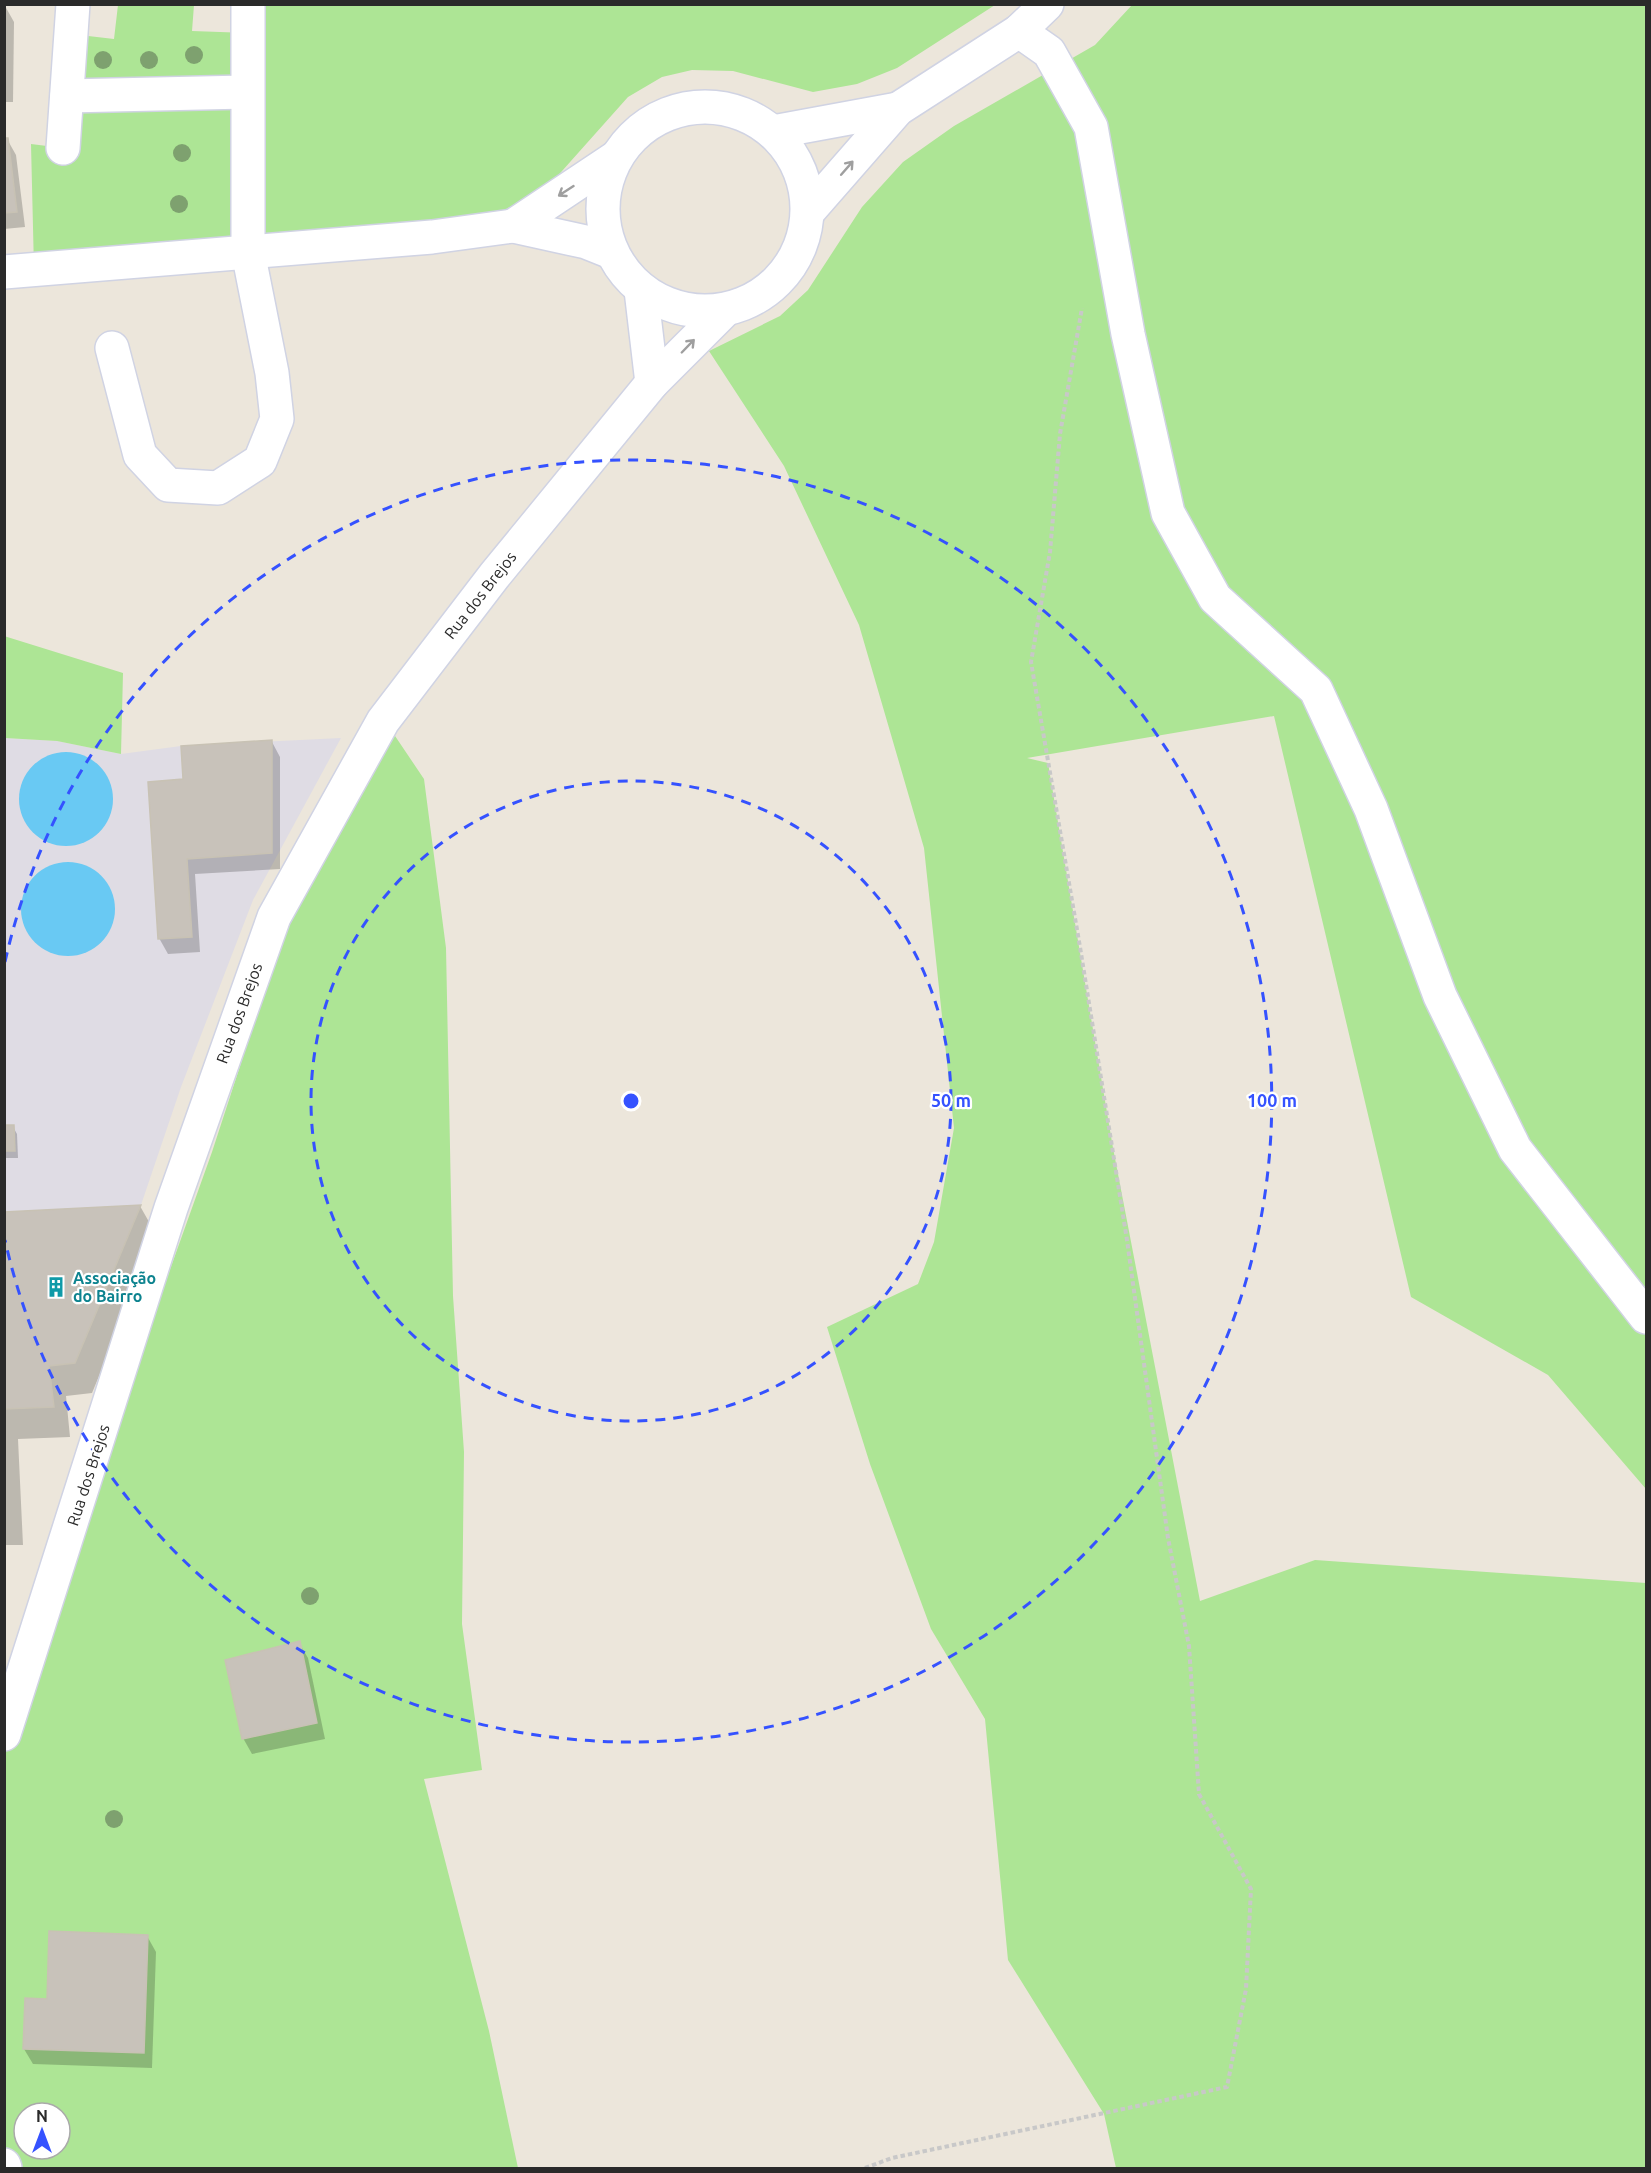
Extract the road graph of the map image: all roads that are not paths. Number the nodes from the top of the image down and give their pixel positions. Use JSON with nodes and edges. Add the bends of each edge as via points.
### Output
{"nodes":[{"id":1,"x":73,"y":4,"type":"edge"},
{"id":2,"x":248,"y":4,"type":"edge"},
{"id":3,"x":1047,"y":4,"type":"edge"},
{"id":4,"x":1019,"y":31,"type":"junction"},
{"id":5,"x":246,"y":92,"type":"junction"},
{"id":6,"x":66,"y":96,"type":"junction"},
{"id":7,"x":898,"y":109,"type":"junction"},
{"id":8,"x":773,"y":132,"type":"junction"},
{"id":9,"x":63,"y":148,"type":"dead end"},
{"id":10,"x":615,"y":158,"type":"junction"},
{"id":11,"x":808,"y":212,"type":"junction"},
{"id":12,"x":513,"y":226,"type":"junction"},
{"id":13,"x":248,"y":252,"type":"junction"},
{"id":14,"x":611,"y":252,"type":"junction"},
{"id":15,"x":4,"y":272,"type":"edge"},
{"id":16,"x":640,"y":290,"type":"junction"},
{"id":17,"x":724,"y":311,"type":"junction"},
{"id":18,"x":112,"y":348,"type":"dead end"},
{"id":19,"x":652,"y":383,"type":"junction"},
{"id":20,"x":1647,"y":1317,"type":"edge"},
{"id":21,"x":4,"y":1734,"type":"edge"}],
"edges":[{"from":1,"to":6,"type":"street"},
{"from":2,"to":5,"type":"street"},
{"from":3,"to":4,"type":"street"},
{"from":4,"to":7,"type":"street"},
{"from":4,"to":20,"type":"street","via":[[1049,52],[1091,127],[1128,334],[1168,513],[1215,598],[1316,690],[1371,809],[1440,996],[1515,1149]]},
{"from":5,"to":6,"type":"street"},
{"from":5,"to":13,"type":"street"},
{"from":6,"to":9,"type":"street"},
{"from":7,"to":8,"type":"street"},
{"from":11,"to":7,"type":"street","one_way":true},
{"from":8,"to":10,"type":"street","via":[[748,116],[718,107],[687,108],[659,117],[634,134]]},
{"from":8,"to":11,"type":"street","via":[[792,155],[804,182]]},
{"from":10,"to":12,"type":"street","one_way":true},
{"from":10,"to":14,"type":"street","via":[[603,200],[603,221]]},
{"from":11,"to":17,"type":"street","via":[[801,246],[784,276],[756,298]]},
{"from":12,"to":13,"type":"street","via":[[432,237]]},
{"from":12,"to":14,"type":"street","via":[[586,242]]},
{"from":13,"to":15,"type":"street"},
{"from":13,"to":18,"type":"street","via":[[272,373],[277,420],[260,461],[218,488],[168,485],[140,455]]},
{"from":14,"to":16,"type":"street"},
{"from":16,"to":17,"type":"street","via":[[680,309]]},
{"from":16,"to":19,"type":"street"},
{"from":19,"to":17,"type":"street","name":"Rua dos Brejos","one_way":true},
{"from":19,"to":21,"type":"street","name":"Rua dos Brejos","via":[[494,576],[383,721],[273,917],[171,1208]]}]}
